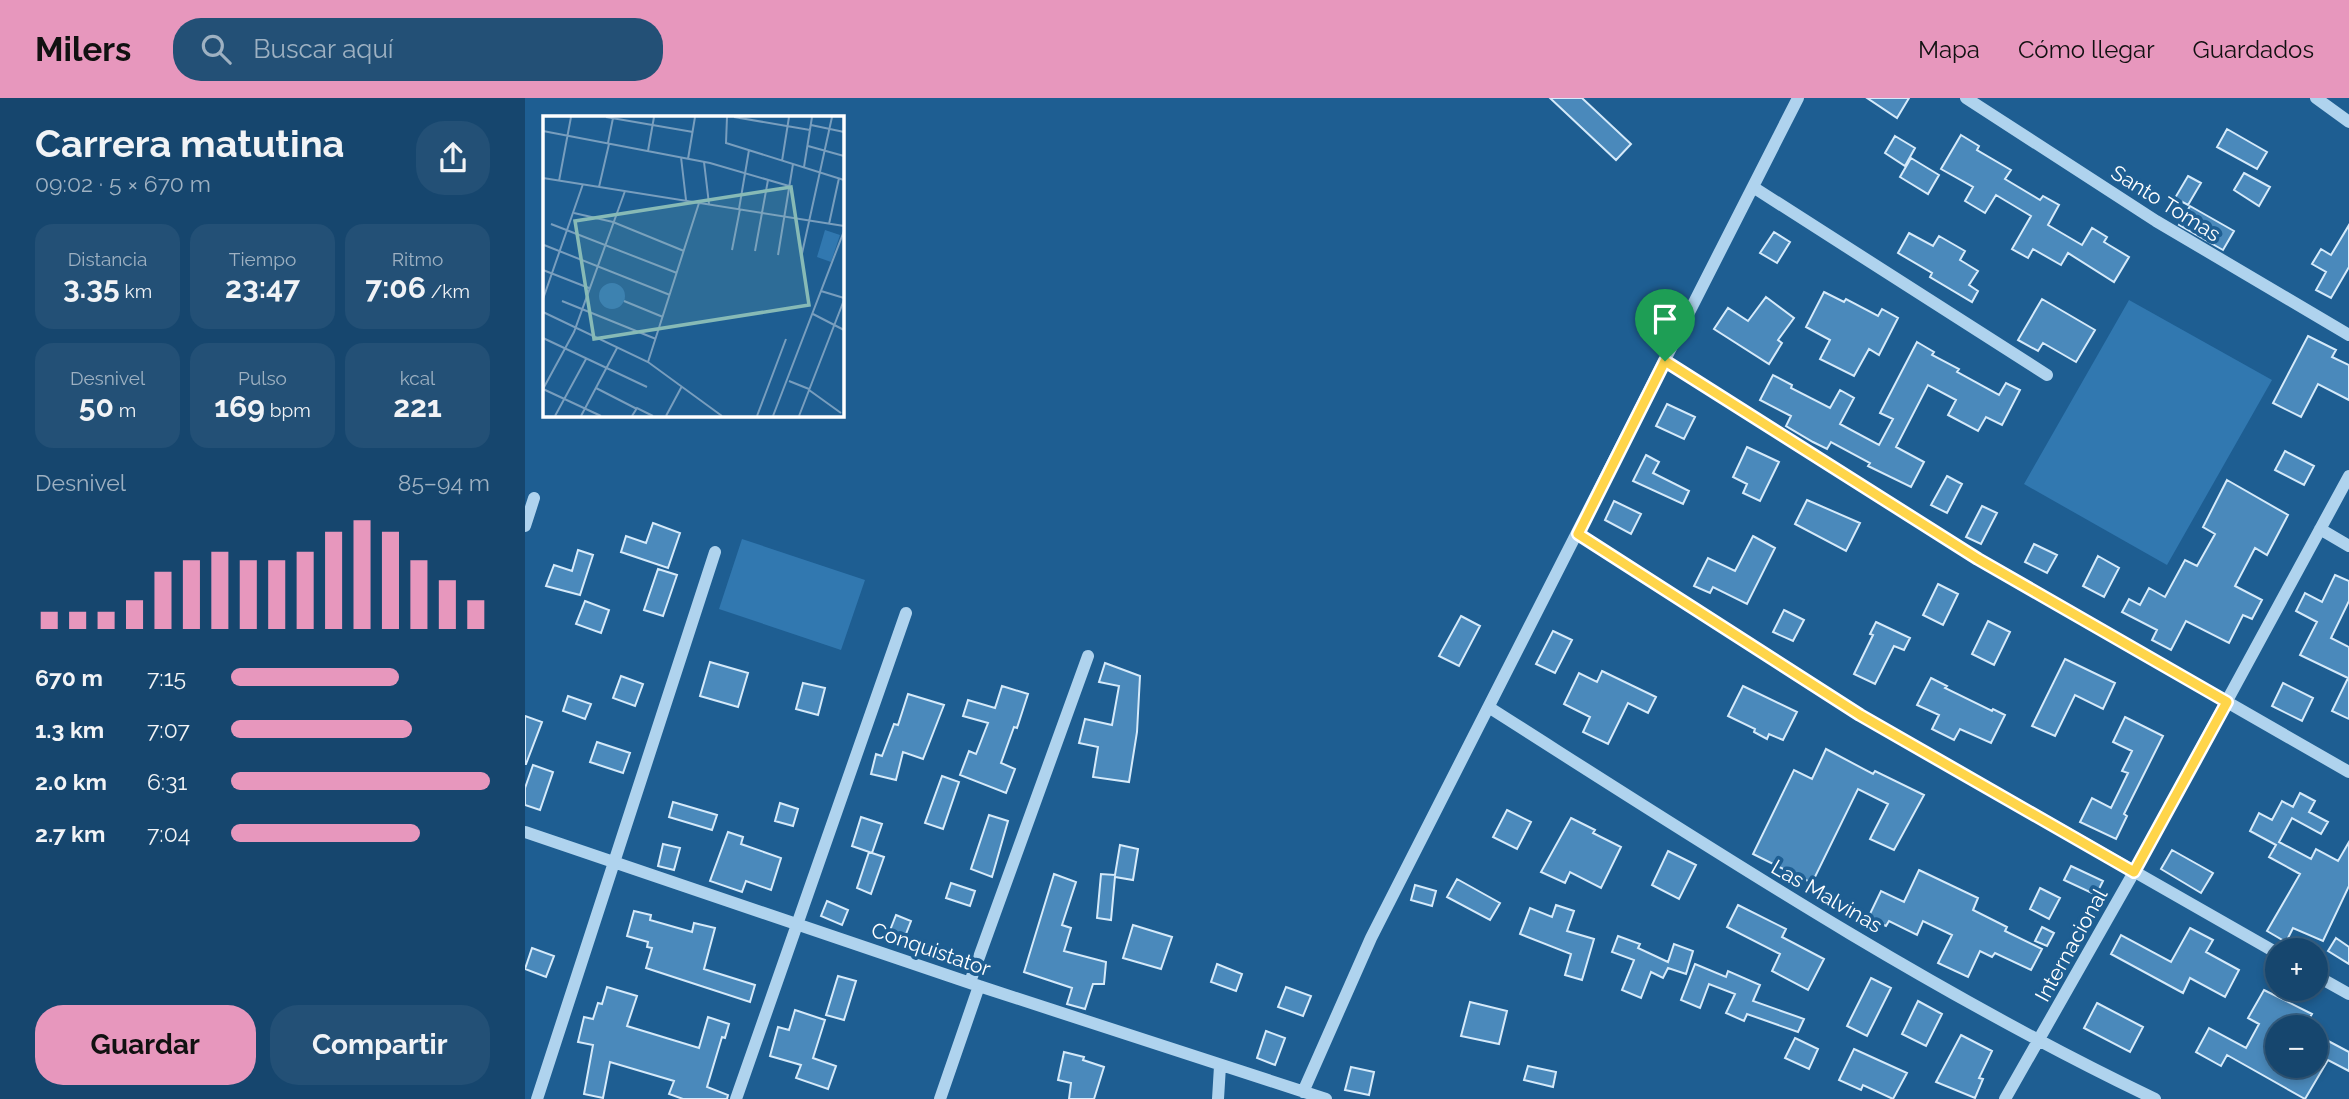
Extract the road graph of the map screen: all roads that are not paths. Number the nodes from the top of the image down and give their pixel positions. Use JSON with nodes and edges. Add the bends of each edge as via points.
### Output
{"nodes":[{"id":1,"x":1798,"y":98,"type":"edge"},
{"id":2,"x":1966,"y":98,"type":"edge"},
{"id":3,"x":2316,"y":98,"type":"edge"},
{"id":4,"x":2349,"y":122,"type":"edge"},
{"id":5,"x":1753,"y":187,"type":"junction"},
{"id":6,"x":2349,"y":335,"type":"edge"},
{"id":7,"x":1665,"y":361,"type":"junction"},
{"id":8,"x":2047,"y":375,"type":"dead end"},
{"id":9,"x":2349,"y":476,"type":"edge"},
{"id":10,"x":534,"y":498,"type":"dead end"},
{"id":11,"x":525,"y":526,"type":"edge"},
{"id":12,"x":2320,"y":529,"type":"junction"},
{"id":13,"x":1578,"y":534,"type":"junction"},
{"id":14,"x":2349,"y":546,"type":"edge"},
{"id":15,"x":715,"y":552,"type":"dead end"},
{"id":16,"x":906,"y":613,"type":"dead end"},
{"id":17,"x":1088,"y":656,"type":"dead end"},
{"id":18,"x":2227,"y":702,"type":"junction"},
{"id":19,"x":1490,"y":708,"type":"junction"},
{"id":20,"x":2349,"y":772,"type":"edge"},
{"id":21,"x":525,"y":831,"type":"edge"},
{"id":22,"x":615,"y":862,"type":"junction"},
{"id":23,"x":2134,"y":872,"type":"junction"},
{"id":24,"x":797,"y":924,"type":"junction"},
{"id":25,"x":2265,"y":946,"type":"edge"},
{"id":26,"x":2328,"y":982,"type":"edge"},
{"id":27,"x":975,"y":984,"type":"junction"},
{"id":28,"x":2349,"y":994,"type":"edge"},
{"id":29,"x":2039,"y":1040,"type":"junction"},
{"id":30,"x":1220,"y":1066,"type":"junction"},
{"id":31,"x":1303,"y":1092,"type":"junction"},
{"id":32,"x":537,"y":1099,"type":"edge"},
{"id":33,"x":736,"y":1099,"type":"edge"},
{"id":34,"x":940,"y":1099,"type":"edge"},
{"id":35,"x":1218,"y":1099,"type":"edge"},
{"id":36,"x":1326,"y":1099,"type":"edge"},
{"id":37,"x":2004,"y":1099,"type":"edge"},
{"id":38,"x":2155,"y":1099,"type":"edge"}],
"edges":[{"from":1,"to":5,"type":"street"},
{"from":2,"to":6,"type":"street","name":"Santo Tomas","via":[[2156,221]]},
{"from":3,"to":4,"type":"street"},
{"from":5,"to":7,"type":"street"},
{"from":5,"to":8,"type":"street"},
{"from":7,"to":13,"type":"street"},
{"from":7,"to":18,"type":"street","via":[[1978,559]]},
{"from":9,"to":12,"type":"street","name":"Internacional"},
{"from":10,"to":11,"type":"street"},
{"from":12,"to":14,"type":"street"},
{"from":12,"to":18,"type":"street","name":"Internacional"},
{"from":13,"to":19,"type":"street"},
{"from":13,"to":23,"type":"street","via":[[1860,715]]},
{"from":15,"to":22,"type":"street"},
{"from":16,"to":24,"type":"street"},
{"from":17,"to":27,"type":"street"},
{"from":18,"to":20,"type":"street"},
{"from":18,"to":23,"type":"street","name":"Internacional"},
{"from":19,"to":29,"type":"street","name":"Las Malvinas","via":[[1817,914]]},
{"from":19,"to":31,"type":"street","via":[[1371,938]]},
{"from":21,"to":22,"type":"street","name":"Conquistator"},
{"from":22,"to":24,"type":"street","name":"Conquistator"},
{"from":22,"to":32,"type":"street"},
{"from":23,"to":25,"type":"street"},
{"from":23,"to":29,"type":"street","name":"Internacional"},
{"from":24,"to":27,"type":"street","name":"Conquistator"},
{"from":24,"to":33,"type":"street"},
{"from":26,"to":28,"type":"street"},
{"from":27,"to":30,"type":"street","name":"Conquistator"},
{"from":27,"to":34,"type":"street"},
{"from":29,"to":37,"type":"street","name":"Internacional"},
{"from":29,"to":38,"type":"street","name":"Las Malvinas"},
{"from":30,"to":31,"type":"street","name":"Conquistator"},
{"from":30,"to":35,"type":"street"},
{"from":31,"to":36,"type":"street","name":"Conquistator"}]}
